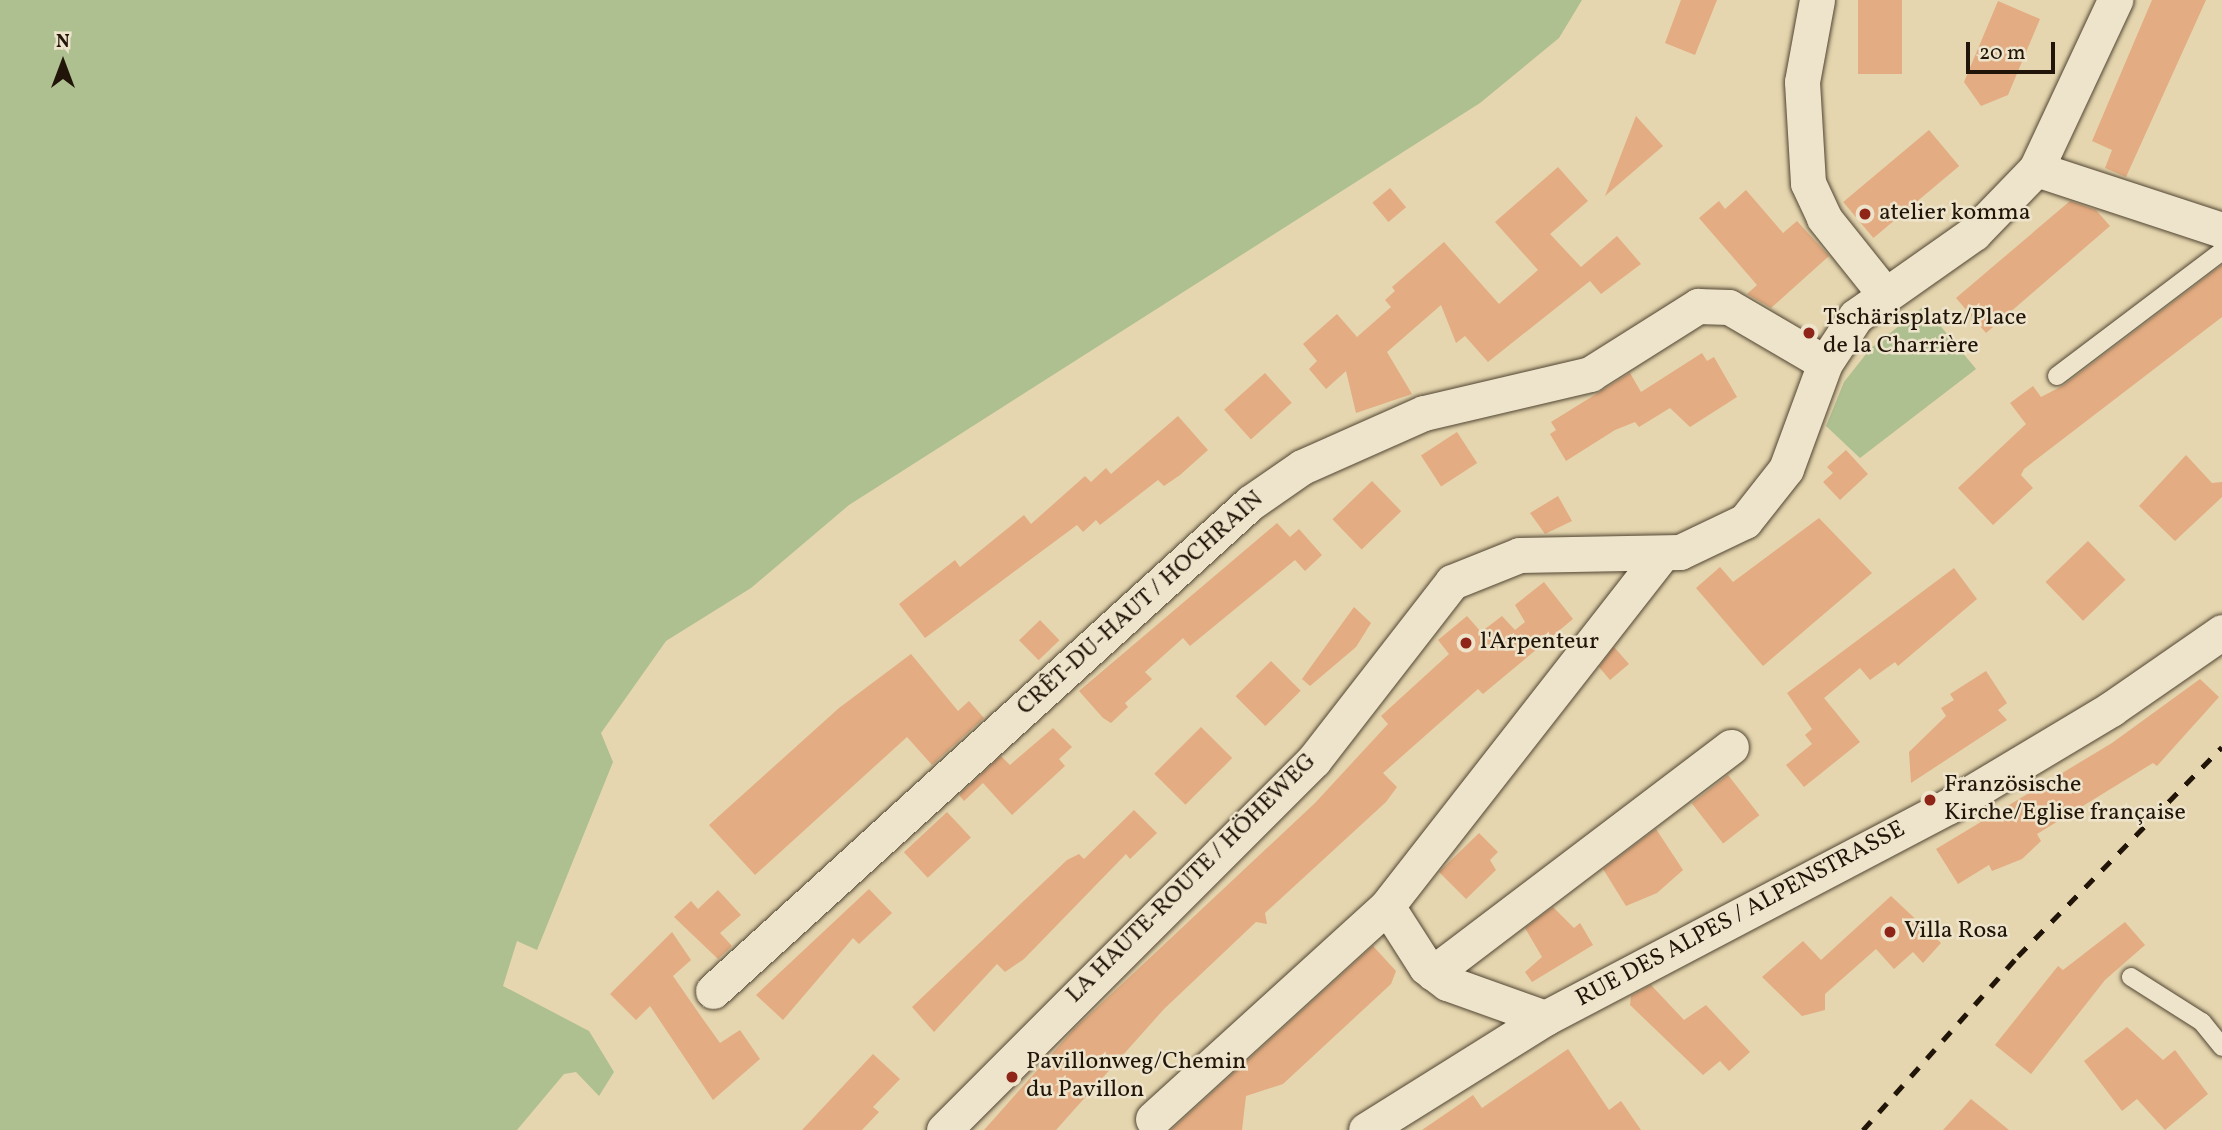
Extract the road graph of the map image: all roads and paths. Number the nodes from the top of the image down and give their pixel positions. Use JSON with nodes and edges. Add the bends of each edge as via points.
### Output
{"nodes":[{"id":1,"x":1817,"y":0,"type":"edge"},
{"id":2,"x":2115,"y":0,"type":"edge"},
{"id":3,"x":2036,"y":169,"type":"junction"},
{"id":4,"x":2222,"y":230,"type":"edge"},
{"id":5,"x":2222,"y":251,"type":"edge"},
{"id":6,"x":1884,"y":292,"type":"junction"},
{"id":7,"x":1825,"y":363,"type":"junction"},
{"id":8,"x":2057,"y":376,"type":"dead end"},
{"id":9,"x":1660,"y":556,"type":"junction"},
{"id":10,"x":2222,"y":632,"type":"edge"},
{"id":11,"x":1731,"y":747,"type":"dead end"},
{"id":12,"x":1387,"y":906,"type":"junction"},
{"id":13,"x":1433,"y":973,"type":"junction"},
{"id":14,"x":2131,"y":977,"type":"dead end"},
{"id":15,"x":713,"y":991,"type":"dead end"},
{"id":16,"x":1545,"y":1018,"type":"junction"},
{"id":17,"x":2222,"y":1046,"type":"edge"},
{"id":18,"x":1153,"y":1119,"type":"dead end"},
{"id":19,"x":944,"y":1130,"type":"edge"},
{"id":20,"x":1366,"y":1130,"type":"edge"}],
"edges":[{"from":1,"to":6,"type":"street","via":[[1802,82],[1808,183],[1824,218]]},
{"from":2,"to":3,"type":"street","name":"LA HAUTE-ROUTE / HÖHEWEG"},
{"from":3,"to":4,"type":"street"},
{"from":3,"to":6,"type":"street","name":"LA HAUTE-ROUTE / HÖHEWEG","via":[[1954,249]]},
{"from":5,"to":8,"type":"lane"},
{"from":6,"to":7,"type":"street","name":"LA HAUTE-ROUTE / HÖHEWEG","via":[[1856,316]]},
{"from":7,"to":9,"type":"street","name":"LA HAUTE-ROUTE / HÖHEWEG","via":[[1786,469],[1763,503],[1725,535]]},
{"from":7,"to":15,"type":"street","name":"CRÊT-DU-HAUT / HOCHRAIN","via":[[1729,307],[1698,306],[1590,374],[1424,413],[1303,467],[1250,503]]},
{"from":9,"to":12,"type":"street"},
{"from":9,"to":19,"type":"street","name":"LA HAUTE-ROUTE / HÖHEWEG","via":[[1519,555],[1452,582],[1314,761]]},
{"from":10,"to":16,"type":"street","name":"RUE DES ALPES / ALPENSTRASSE","via":[[2111,709],[1949,806]]},
{"from":11,"to":13,"type":"street"},
{"from":12,"to":13,"type":"street"},
{"from":12,"to":18,"type":"street"},
{"from":13,"to":16,"type":"street","via":[[1460,989]]},
{"from":14,"to":17,"type":"lane","via":[[2202,1022]]},
{"from":16,"to":20,"type":"street","name":"RUE DES ALPES / ALPENSTRASSE"}]}
